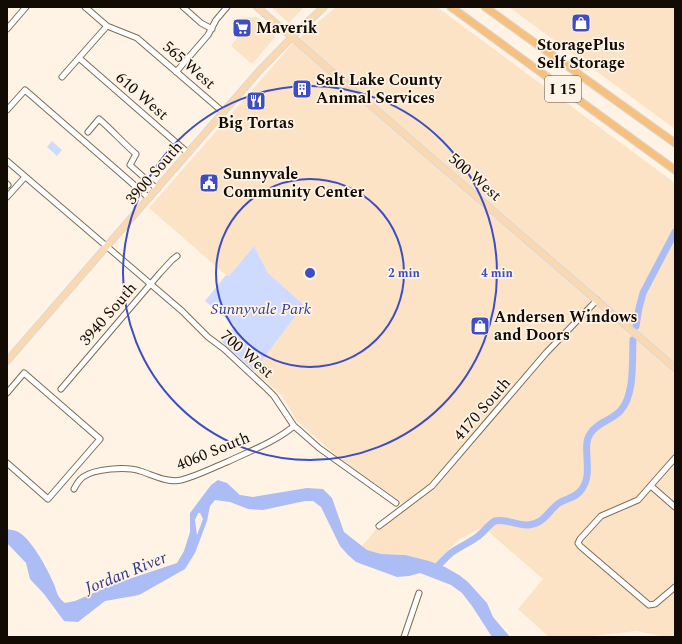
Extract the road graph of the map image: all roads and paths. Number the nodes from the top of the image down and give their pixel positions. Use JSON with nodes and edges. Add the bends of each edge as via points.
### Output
{"nodes":[{"id":1,"x":26,"y":7,"type":"edge"},
{"id":2,"x":85,"y":7,"type":"edge"},
{"id":3,"x":183,"y":7,"type":"edge"},
{"id":4,"x":227,"y":7,"type":"edge"},
{"id":5,"x":257,"y":7,"type":"edge"},
{"id":6,"x":324,"y":7,"type":"edge"},
{"id":7,"x":451,"y":7,"type":"edge"},
{"id":8,"x":485,"y":7,"type":"edge"},
{"id":9,"x":107,"y":26,"type":"junction"},
{"id":10,"x":7,"y":29,"type":"edge"},
{"id":11,"x":212,"y":29,"type":"junction"},
{"id":12,"x":292,"y":37,"type":"junction"},
{"id":13,"x":79,"y":58,"type":"junction"},
{"id":14,"x":176,"y":72,"type":"junction"},
{"id":15,"x":62,"y":77,"type":"dead end"},
{"id":16,"x":7,"y":110,"type":"edge"},
{"id":17,"x":224,"y":112,"type":"junction"},
{"id":18,"x":88,"y":132,"type":"dead end"},
{"id":19,"x":675,"y":143,"type":"edge"},
{"id":20,"x":188,"y":153,"type":"junction"},
{"id":21,"x":7,"y":161,"type":"edge"},
{"id":22,"x":675,"y":170,"type":"edge"},
{"id":23,"x":25,"y":177,"type":"junction"},
{"id":24,"x":157,"y":189,"type":"junction"},
{"id":25,"x":7,"y":198,"type":"edge"},
{"id":26,"x":149,"y":198,"type":"junction"},
{"id":27,"x":106,"y":247,"type":"junction"},
{"id":28,"x":177,"y":256,"type":"dead end"},
{"id":29,"x":150,"y":285,"type":"junction"},
{"id":30,"x":597,"y":300,"type":"junction"},
{"id":31,"x":7,"y":360,"type":"edge"},
{"id":32,"x":675,"y":368,"type":"edge"},
{"id":33,"x":61,"y":389,"type":"dead end"},
{"id":34,"x":7,"y":393,"type":"edge"},
{"id":35,"x":294,"y":426,"type":"junction"},
{"id":36,"x":675,"y":458,"type":"edge"},
{"id":37,"x":7,"y":463,"type":"edge"},
{"id":38,"x":651,"y":486,"type":"junction"},
{"id":39,"x":74,"y":489,"type":"dead end"},
{"id":40,"x":396,"y":503,"type":"dead end"},
{"id":41,"x":675,"y":507,"type":"edge"},
{"id":42,"x":379,"y":526,"type":"dead end"},
{"id":43,"x":675,"y":587,"type":"edge"},
{"id":44,"x":419,"y":593,"type":"dead end"},
{"id":45,"x":404,"y":637,"type":"edge"}],
"edges":[{"from":1,"to":10,"type":"street"},
{"from":2,"to":9,"type":"street","name":"565 West"},
{"from":3,"to":11,"type":"street"},
{"from":4,"to":11,"type":"street"},
{"from":5,"to":12,"type":"main road","name":"500 West"},
{"from":6,"to":12,"type":"main road","name":"3900 South"},
{"from":7,"to":22,"type":"highway","number":"I 15"},
{"from":8,"to":19,"type":"highway","number":"I 15"},
{"from":9,"to":13,"type":"street"},
{"from":9,"to":14,"type":"street","name":"565 West","via":[[137,38]]},
{"from":11,"to":14,"type":"street"},
{"from":12,"to":17,"type":"main road","name":"3900 South"},
{"from":12,"to":30,"type":"main road","name":"500 West"},
{"from":13,"to":15,"type":"street"},
{"from":13,"to":20,"type":"street","name":"610 West"},
{"from":14,"to":17,"type":"street","name":"565 West"},
{"from":16,"to":26,"type":"street","via":[[25,90]]},
{"from":17,"to":20,"type":"main road","name":"3900 South"},
{"from":18,"to":24,"type":"street","via":[[99,119],[136,154],[130,165]]},
{"from":20,"to":24,"type":"main road","name":"3900 South"},
{"from":21,"to":23,"type":"street","name":"700 West"},
{"from":23,"to":25,"type":"street"},
{"from":23,"to":27,"type":"street","name":"700 West"},
{"from":24,"to":26,"type":"main road","name":"3900 South"},
{"from":26,"to":27,"type":"main road","name":"3900 South"},
{"from":27,"to":29,"type":"street","name":"700 West"},
{"from":27,"to":31,"type":"main road","name":"3900 South"},
{"from":28,"to":29,"type":"street","name":"3940 South"},
{"from":29,"to":33,"type":"street","name":"3940 South"},
{"from":29,"to":35,"type":"street","name":"700 West","via":[[266,388]]},
{"from":30,"to":32,"type":"main road","name":"500 West"},
{"from":30,"to":42,"type":"street","name":"4170 South","via":[[546,353],[432,486]]},
{"from":34,"to":37,"type":"street","via":[[24,373],[100,439],[48,499]]},
{"from":35,"to":39,"type":"street","name":"4060 South","via":[[280,437],[181,480],[168,480],[132,469],[95,471],[84,476]]},
{"from":35,"to":40,"type":"street","name":"700 West","via":[[319,448]]},
{"from":36,"to":38,"type":"street"},
{"from":38,"to":41,"type":"street"},
{"from":38,"to":43,"type":"street","via":[[634,503],[598,518],[578,543],[649,606]]},
{"from":44,"to":45,"type":"street"}]}
